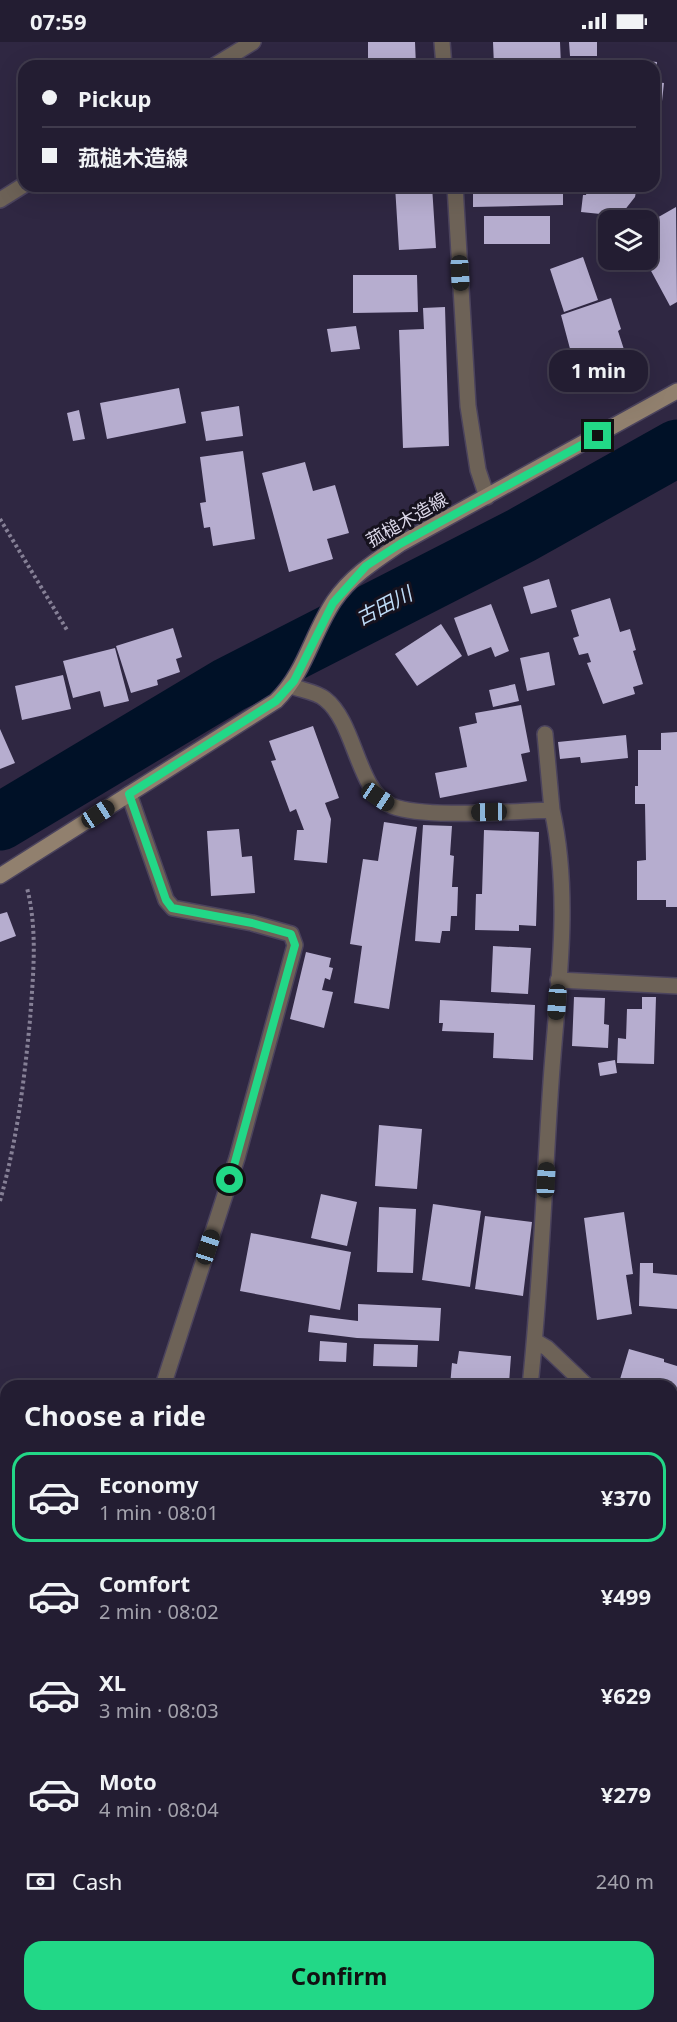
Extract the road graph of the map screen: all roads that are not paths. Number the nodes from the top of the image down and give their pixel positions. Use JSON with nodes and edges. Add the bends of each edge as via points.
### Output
{"nodes":[{"id":1,"x":253,"y":42,"type":"edge"},
{"id":2,"x":442,"y":42,"type":"edge"},
{"id":3,"x":224,"y":60,"type":"edge"},
{"id":4,"x":444,"y":60,"type":"edge"},
{"id":5,"x":18,"y":189,"type":"edge"},
{"id":6,"x":455,"y":192,"type":"edge"},
{"id":7,"x":0,"y":200,"type":"edge"},
{"id":8,"x":677,"y":391,"type":"edge"},
{"id":9,"x":488,"y":497,"type":"junction"},
{"id":10,"x":292,"y":684,"type":"junction"},
{"id":11,"x":545,"y":734,"type":"dead end"},
{"id":12,"x":129,"y":794,"type":"junction"},
{"id":13,"x":552,"y":810,"type":"junction"},
{"id":14,"x":0,"y":876,"type":"edge"},
{"id":15,"x":558,"y":980,"type":"junction"},
{"id":16,"x":677,"y":986,"type":"edge"},
{"id":17,"x":534,"y":1341,"type":"junction"},
{"id":18,"x":165,"y":1380,"type":"edge"},
{"id":19,"x":531,"y":1380,"type":"edge"},
{"id":20,"x":581,"y":1380,"type":"edge"}],
"edges":[{"from":1,"to":3,"type":"street"},
{"from":2,"to":4,"type":"street"},
{"from":5,"to":7,"type":"street"},
{"from":6,"to":9,"type":"street","via":[[468,406],[478,470]]},
{"from":8,"to":9,"type":"main road","name":"菰槌木造線"},
{"from":9,"to":10,"type":"main road","name":"菰槌木造線","via":[[366,566],[333,603]]},
{"from":10,"to":12,"type":"main road","name":"菰槌木造線","via":[[276,701],[239,726]]},
{"from":10,"to":13,"type":"street","via":[[324,697],[338,711],[378,797],[392,806],[445,813]]},
{"from":11,"to":13,"type":"street"},
{"from":12,"to":14,"type":"main road","name":"菰槌木造線"},
{"from":12,"to":18,"type":"street","via":[[172,908],[291,934],[295,945],[237,1158]]},
{"from":13,"to":15,"type":"street","via":[[561,864]]},
{"from":15,"to":16,"type":"street"},
{"from":15,"to":17,"type":"street"},
{"from":17,"to":19,"type":"street"},
{"from":17,"to":20,"type":"street"}]}
